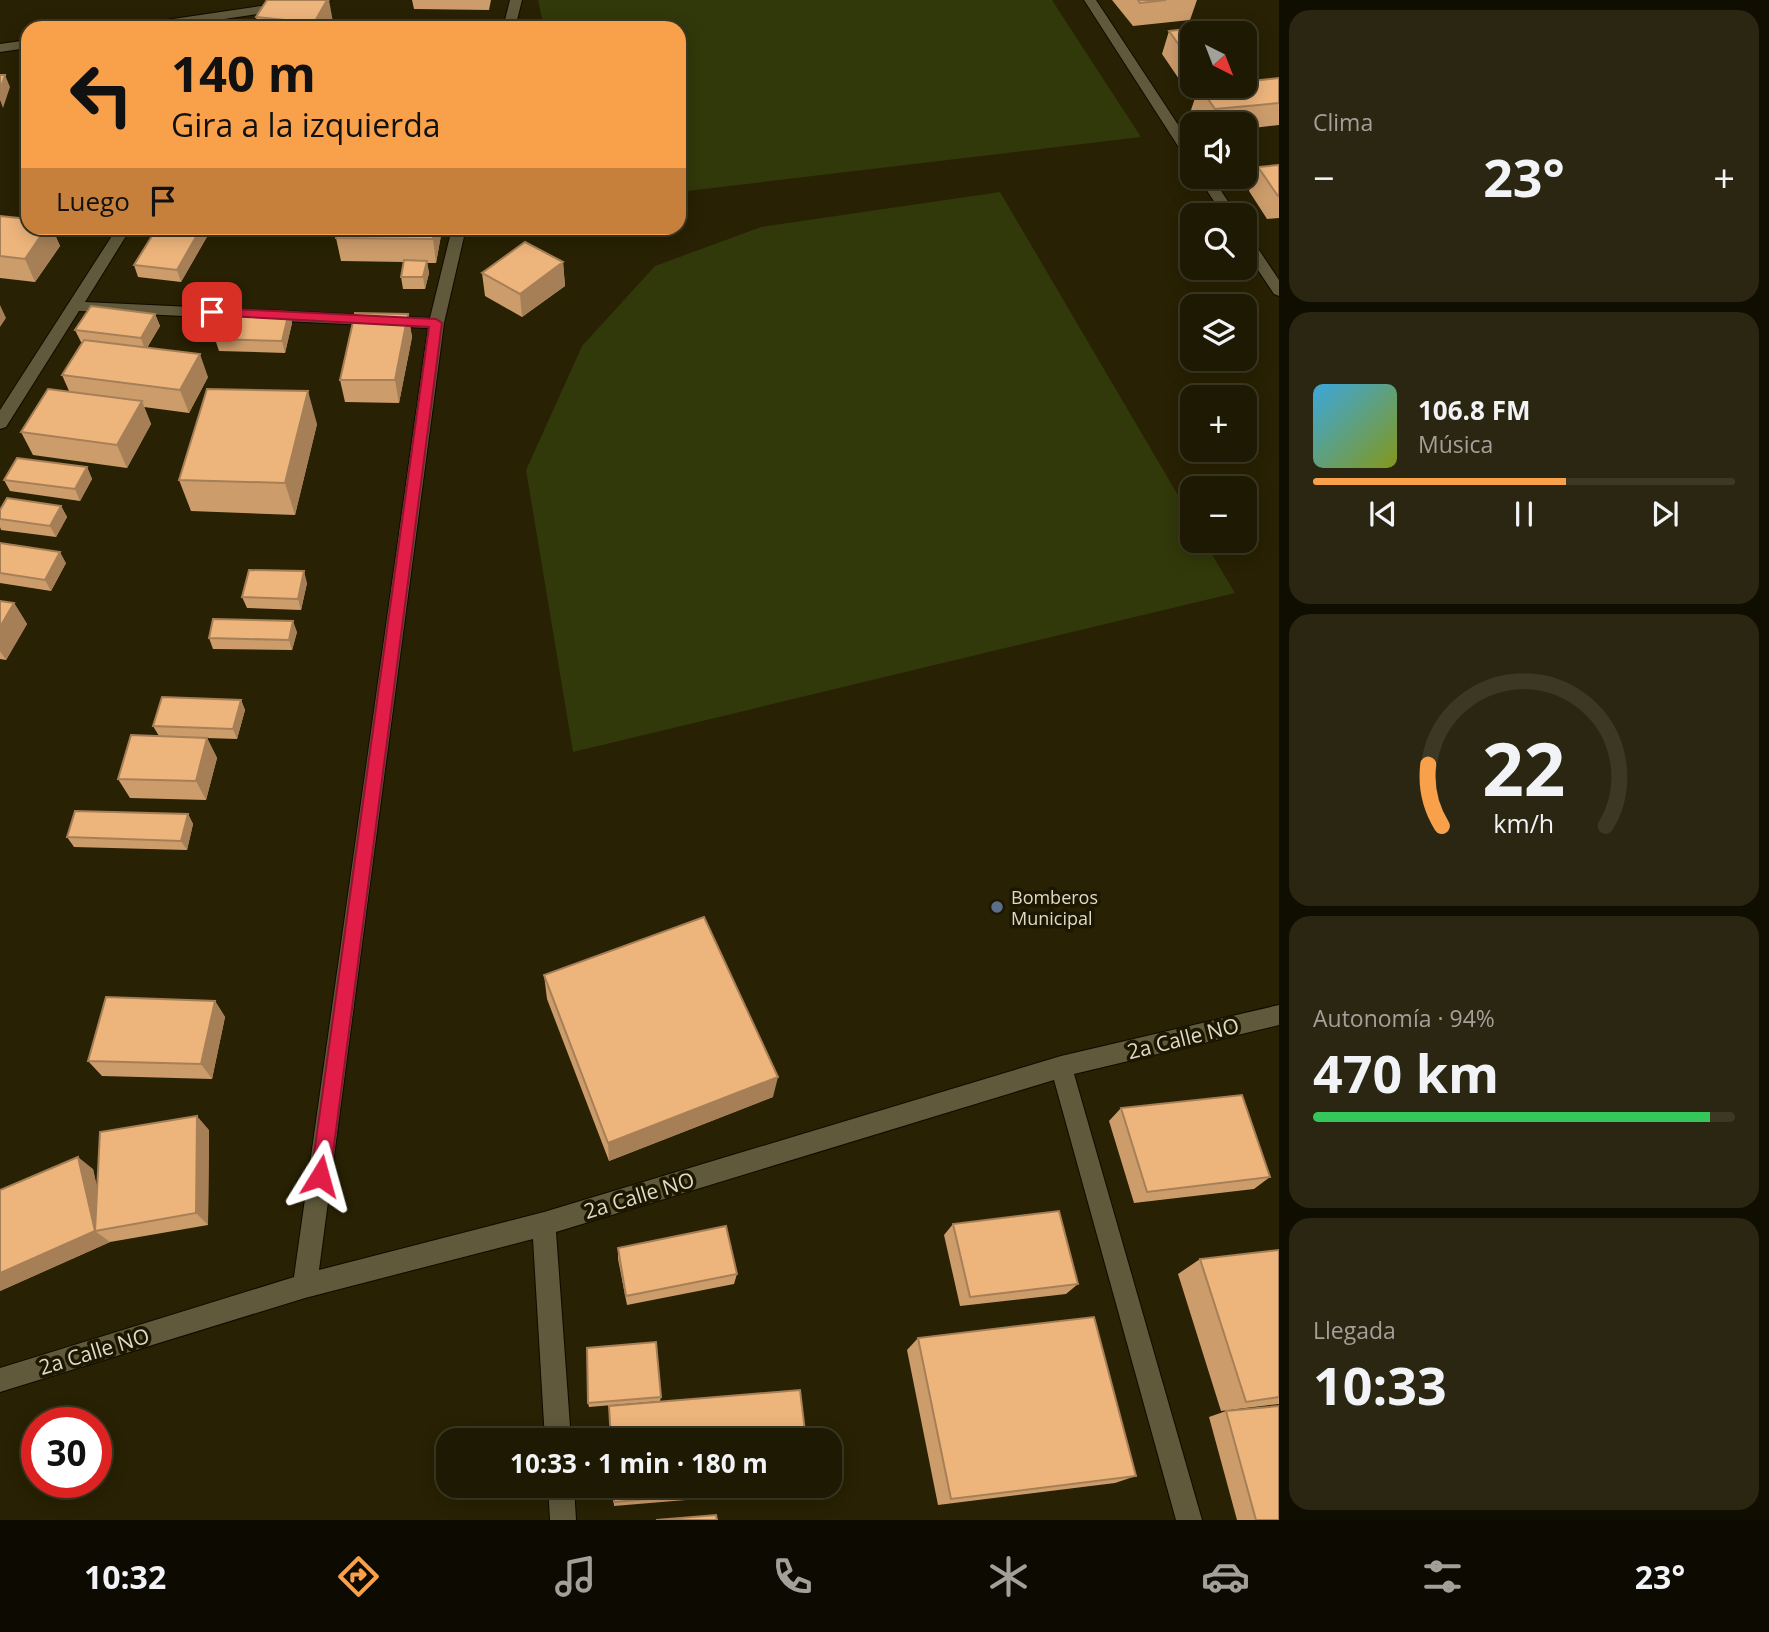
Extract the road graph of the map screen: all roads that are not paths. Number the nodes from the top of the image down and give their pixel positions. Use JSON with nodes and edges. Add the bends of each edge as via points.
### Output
{"nodes":[{"id":1,"x":325,"y":0,"type":"edge"},
{"id":2,"x":516,"y":0,"type":"edge"},
{"id":3,"x":1090,"y":0,"type":"edge"},
{"id":4,"x":266,"y":10,"type":"junction"},
{"id":5,"x":188,"y":21,"type":"edge"},
{"id":6,"x":259,"y":21,"type":"edge"},
{"id":7,"x":511,"y":21,"type":"edge"},
{"id":8,"x":21,"y":45,"type":"edge"},
{"id":9,"x":0,"y":48,"type":"edge"},
{"id":10,"x":1180,"y":139,"type":"edge"},
{"id":11,"x":119,"y":235,"type":"edge"},
{"id":12,"x":457,"y":235,"type":"edge"},
{"id":13,"x":1257,"y":258,"type":"edge"},
{"id":14,"x":1279,"y":291,"type":"edge"},
{"id":15,"x":73,"y":306,"type":"junction"},
{"id":16,"x":436,"y":323,"type":"junction"},
{"id":17,"x":0,"y":423,"type":"edge"},
{"id":18,"x":1279,"y":1015,"type":"edge"},
{"id":19,"x":1061,"y":1067,"type":"junction"},
{"id":20,"x":544,"y":1224,"type":"junction"},
{"id":21,"x":306,"y":1286,"type":"junction"},
{"id":22,"x":0,"y":1380,"type":"edge"},
{"id":23,"x":557,"y":1428,"type":"edge"},
{"id":24,"x":562,"y":1498,"type":"edge"},
{"id":25,"x":563,"y":1520,"type":"edge"},
{"id":26,"x":1189,"y":1520,"type":"edge"}],
"edges":[{"from":1,"to":4,"type":"street"},
{"from":2,"to":7,"type":"street"},
{"from":3,"to":10,"type":"street"},
{"from":4,"to":5,"type":"street"},
{"from":4,"to":6,"type":"street"},
{"from":8,"to":9,"type":"street"},
{"from":11,"to":15,"type":"street"},
{"from":12,"to":16,"type":"street"},
{"from":13,"to":14,"type":"street"},
{"from":15,"to":16,"type":"street"},
{"from":15,"to":17,"type":"street"},
{"from":16,"to":21,"type":"street"},
{"from":18,"to":19,"type":"street","name":"2a Calle NO"},
{"from":19,"to":20,"type":"street","name":"2a Calle NO"},
{"from":19,"to":26,"type":"street"},
{"from":20,"to":21,"type":"street","name":"2a Calle NO"},
{"from":20,"to":23,"type":"street"},
{"from":21,"to":22,"type":"street","name":"2a Calle NO"},
{"from":24,"to":25,"type":"street"}]}
